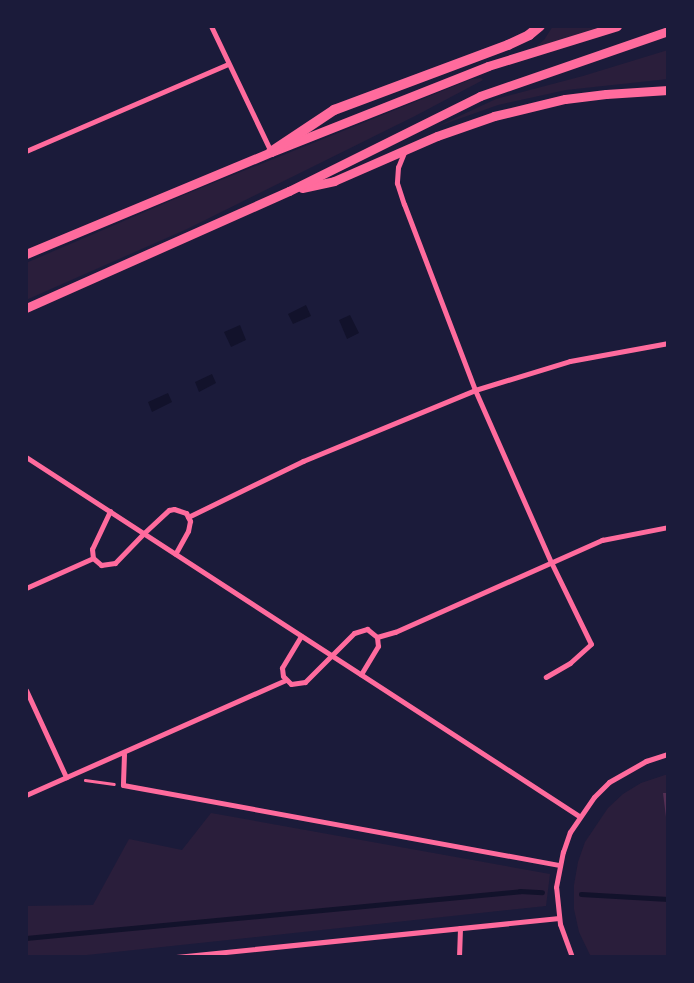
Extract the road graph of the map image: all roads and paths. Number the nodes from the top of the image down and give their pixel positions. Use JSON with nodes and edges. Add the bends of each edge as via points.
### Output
{"nodes":[{"id":1,"x":210,"y":26,"type":"edge"},
{"id":2,"x":540,"y":26,"type":"edge"},
{"id":3,"x":617,"y":26,"type":"edge"},
{"id":4,"x":665,"y":32,"type":"edge"},
{"id":5,"x":228,"y":64,"type":"junction"},
{"id":6,"x":668,"y":90,"type":"edge"},
{"id":7,"x":405,"y":150,"type":"junction"},
{"id":8,"x":26,"y":151,"type":"edge"},
{"id":9,"x":271,"y":152,"type":"junction"},
{"id":10,"x":289,"y":191,"type":"junction"},
{"id":11,"x":26,"y":254,"type":"edge"},
{"id":12,"x":26,"y":308,"type":"edge"},
{"id":13,"x":668,"y":343,"type":"edge"},
{"id":14,"x":476,"y":390,"type":"junction"},
{"id":15,"x":26,"y":457,"type":"edge"},
{"id":16,"x":110,"y":511,"type":"junction"},
{"id":17,"x":188,"y":517,"type":"junction"},
{"id":18,"x":668,"y":527,"type":"edge"},
{"id":19,"x":144,"y":533,"type":"junction"},
{"id":20,"x":175,"y":554,"type":"junction"},
{"id":21,"x":93,"y":558,"type":"junction"},
{"id":22,"x":551,"y":562,"type":"junction"},
{"id":23,"x":26,"y":588,"type":"edge"},
{"id":24,"x":301,"y":636,"type":"junction"},
{"id":25,"x":377,"y":637,"type":"junction"},
{"id":26,"x":331,"y":655,"type":"junction"},
{"id":27,"x":361,"y":674,"type":"junction"},
{"id":28,"x":546,"y":677,"type":"dead end"},
{"id":29,"x":286,"y":680,"type":"junction"},
{"id":30,"x":26,"y":690,"type":"edge"},
{"id":31,"x":124,"y":754,"type":"junction"},
{"id":32,"x":668,"y":754,"type":"edge"},
{"id":33,"x":66,"y":777,"type":"junction"},
{"id":34,"x":123,"y":785,"type":"junction"},
{"id":35,"x":26,"y":795,"type":"edge"},
{"id":36,"x":579,"y":816,"type":"junction"},
{"id":37,"x":560,"y":865,"type":"junction"},
{"id":38,"x":559,"y":918,"type":"junction"},
{"id":39,"x":460,"y":928,"type":"junction"},
{"id":40,"x":216,"y":955,"type":"edge"},
{"id":41,"x":176,"y":957,"type":"edge"},
{"id":42,"x":459,"y":957,"type":"edge"},
{"id":43,"x":572,"y":957,"type":"edge"}],
"edges":[{"from":1,"to":5,"type":"street"},
{"from":2,"to":9,"type":"main road","via":[[508,45],[334,110]]},
{"from":3,"to":9,"type":"main road","via":[[488,66]]},
{"from":4,"to":10,"type":"main road","via":[[480,96]]},
{"from":5,"to":8,"type":"street"},
{"from":5,"to":9,"type":"street"},
{"from":6,"to":7,"type":"main road","via":[[565,99],[494,116]]},
{"from":7,"to":10,"type":"main road","via":[[334,182]]},
{"from":7,"to":14,"type":"street","via":[[398,167],[397,183]]},
{"from":9,"to":11,"type":"main road"},
{"from":10,"to":12,"type":"main road"},
{"from":13,"to":14,"type":"street","via":[[570,360]]},
{"from":14,"to":17,"type":"street","via":[[303,461]]},
{"from":14,"to":22,"type":"street"},
{"from":15,"to":16,"type":"street"},
{"from":16,"to":19,"type":"street"},
{"from":16,"to":21,"type":"street","via":[[92,549]]},
{"from":17,"to":19,"type":"street","via":[[178,509],[169,510]]},
{"from":17,"to":20,"type":"street","via":[[189,526]]},
{"from":18,"to":22,"type":"street","via":[[602,540]]},
{"from":19,"to":20,"type":"street"},
{"from":19,"to":21,"type":"street","via":[[110,565],[101,565]]},
{"from":20,"to":24,"type":"street"},
{"from":21,"to":23,"type":"street"},
{"from":22,"to":25,"type":"street","via":[[395,632]]},
{"from":22,"to":28,"type":"street","via":[[592,644],[570,663]]},
{"from":24,"to":26,"type":"street"},
{"from":24,"to":29,"type":"street","via":[[284,664],[282,673]]},
{"from":25,"to":26,"type":"street","via":[[366,629],[358,630]]},
{"from":25,"to":27,"type":"street","via":[[378,646]]},
{"from":26,"to":27,"type":"street"},
{"from":26,"to":29,"type":"street","via":[[305,682],[296,685]]},
{"from":27,"to":36,"type":"street"},
{"from":29,"to":31,"type":"street"},
{"from":30,"to":33,"type":"street"},
{"from":31,"to":33,"type":"street"},
{"from":31,"to":34,"type":"street"},
{"from":32,"to":36,"type":"street","via":[[640,764],[609,782]]},
{"from":33,"to":34,"type":"path"},
{"from":33,"to":35,"type":"street"},
{"from":34,"to":37,"type":"street"},
{"from":36,"to":37,"type":"street","via":[[570,832]]},
{"from":37,"to":38,"type":"street","via":[[556,887]]},
{"from":38,"to":39,"type":"street"},
{"from":38,"to":43,"type":"street"},
{"from":39,"to":40,"type":"street"},
{"from":39,"to":42,"type":"street"},
{"from":40,"to":41,"type":"street"}]}
